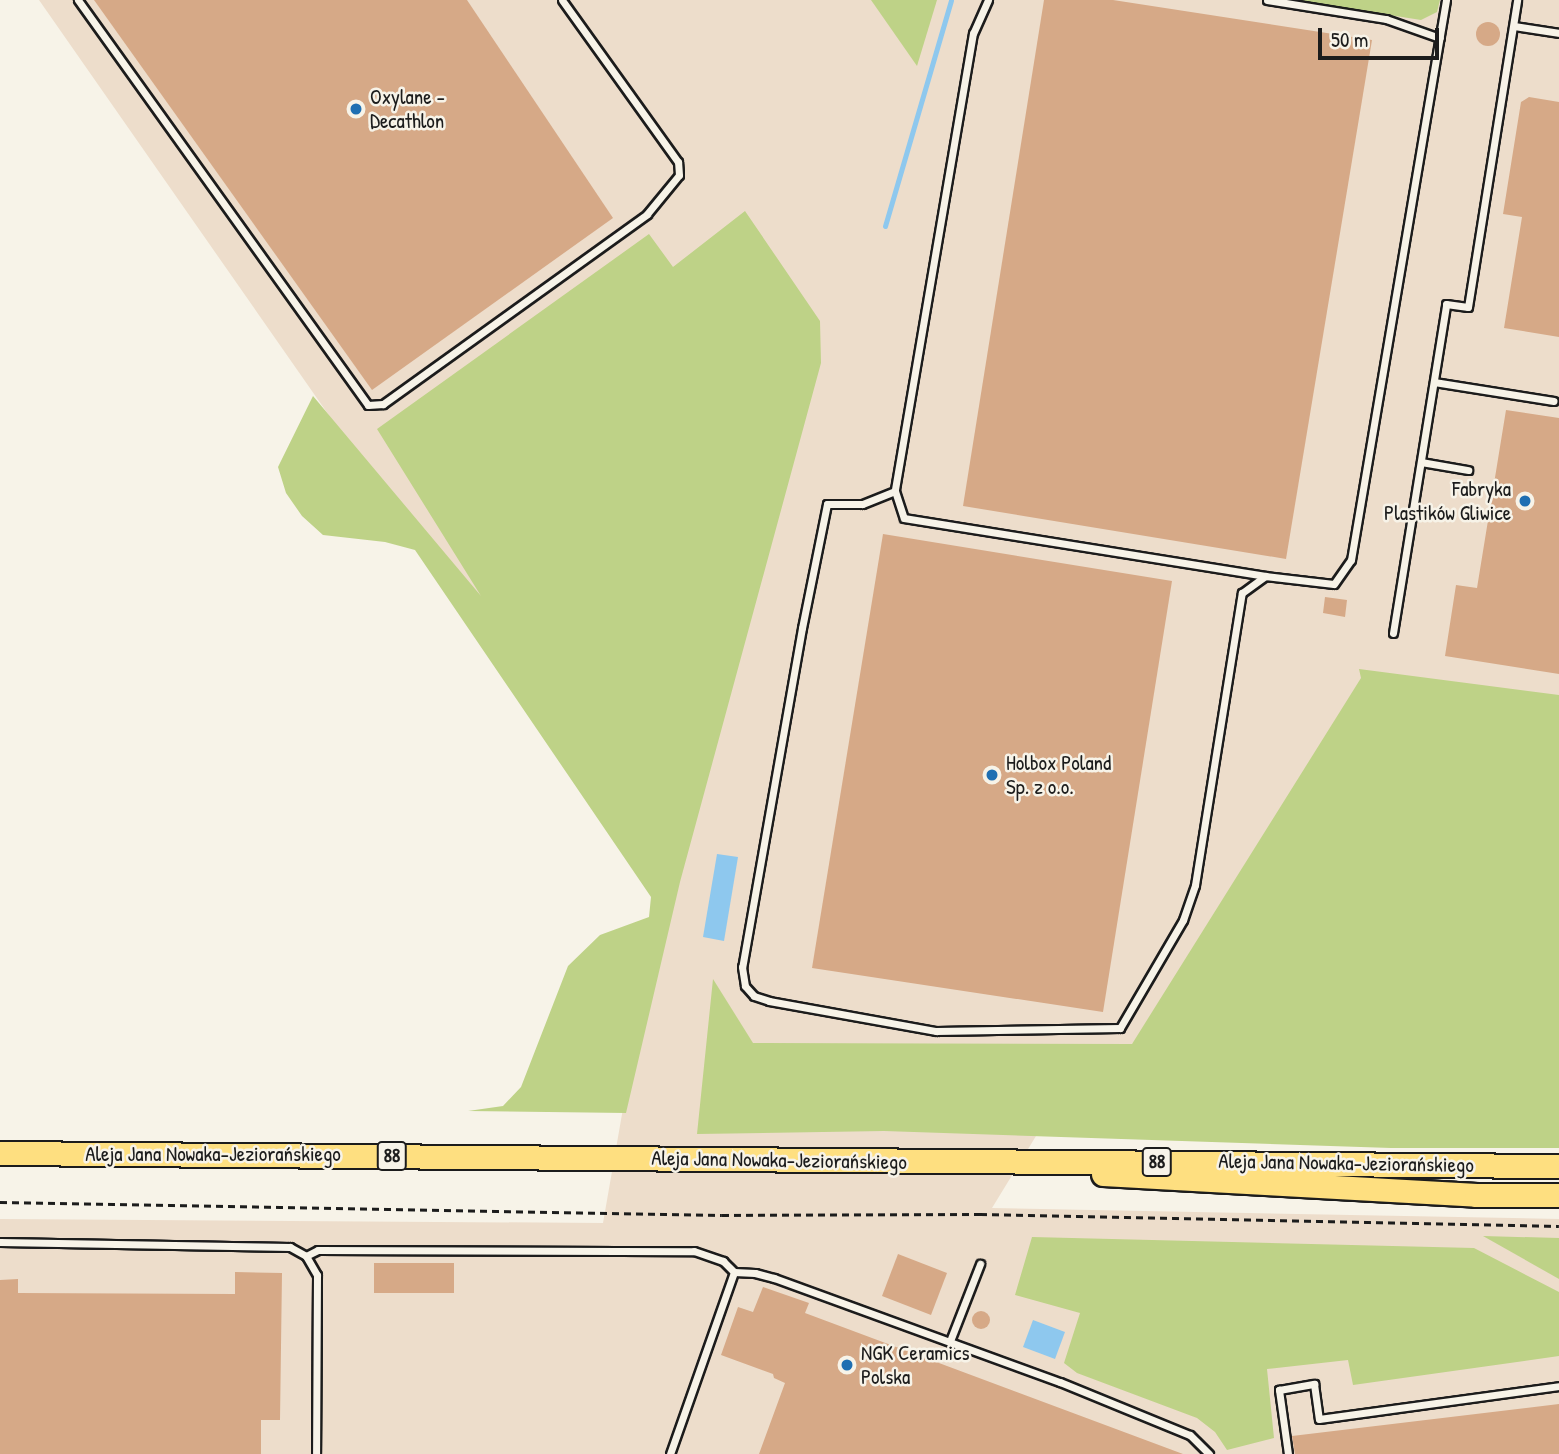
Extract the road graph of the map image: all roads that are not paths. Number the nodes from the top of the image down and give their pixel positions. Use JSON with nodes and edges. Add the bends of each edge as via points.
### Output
{"nodes":[{"id":1,"x":78,"y":0,"type":"edge"},
{"id":2,"x":562,"y":0,"type":"edge"},
{"id":3,"x":988,"y":0,"type":"edge"},
{"id":4,"x":1267,"y":0,"type":"edge"},
{"id":5,"x":1446,"y":0,"type":"edge"},
{"id":6,"x":1517,"y":0,"type":"edge"},
{"id":7,"x":1514,"y":26,"type":"junction"},
{"id":8,"x":1559,"y":33,"type":"edge"},
{"id":9,"x":1440,"y":38,"type":"junction"},
{"id":10,"x":1434,"y":382,"type":"junction"},
{"id":11,"x":1554,"y":401,"type":"dead end"},
{"id":12,"x":1421,"y":462,"type":"junction"},
{"id":13,"x":1468,"y":470,"type":"dead end"},
{"id":14,"x":895,"y":491,"type":"junction"},
{"id":15,"x":1265,"y":576,"type":"junction"},
{"id":16,"x":1393,"y":633,"type":"dead end"},
{"id":17,"x":0,"y":1153,"type":"edge"},
{"id":18,"x":993,"y":1161,"type":"junction"},
{"id":19,"x":1559,"y":1166,"type":"edge"},
{"id":20,"x":1559,"y":1195,"type":"edge"},
{"id":21,"x":0,"y":1242,"type":"edge"},
{"id":22,"x":306,"y":1256,"type":"junction"},
{"id":23,"x":980,"y":1264,"type":"dead end"},
{"id":24,"x":734,"y":1272,"type":"junction"},
{"id":25,"x":950,"y":1341,"type":"junction"},
{"id":26,"x":1559,"y":1386,"type":"edge"},
{"id":27,"x":316,"y":1454,"type":"edge"},
{"id":28,"x":670,"y":1454,"type":"edge"},
{"id":29,"x":1209,"y":1454,"type":"edge"},
{"id":30,"x":1288,"y":1454,"type":"edge"}],
"edges":[{"from":1,"to":2,"type":"lane","via":[[368,405],[383,404],[647,214],[678,175],[678,162]]},
{"from":3,"to":14,"type":"lane","via":[[973,33]]},
{"from":4,"to":9,"type":"lane","via":[[1386,19]]},
{"from":5,"to":9,"type":"lane"},
{"from":6,"to":7,"type":"lane"},
{"from":7,"to":8,"type":"lane"},
{"from":7,"to":10,"type":"lane","via":[[1468,307],[1447,304]]},
{"from":9,"to":15,"type":"lane","via":[[1351,560],[1334,584]]},
{"from":10,"to":11,"type":"lane"},
{"from":10,"to":12,"type":"lane"},
{"from":12,"to":13,"type":"lane"},
{"from":12,"to":16,"type":"lane"},
{"from":14,"to":15,"type":"lane","via":[[904,518]]},
{"from":14,"to":15,"type":"lane","via":[[862,504],[827,504],[742,967],[745,986],[754,996],[769,1001],[936,1031],[1120,1028],[1183,920],[1191,897],[1242,593]]},
{"from":17,"to":18,"type":"main road","name":"Aleja Jana Nowaka-Jeziorańskiego","number":"88"},
{"from":18,"to":19,"type":"main road","name":"Aleja Jana Nowaka-Jeziorańskiego","number":"88"},
{"from":18,"to":20,"type":"main road","via":[[1135,1178]]},
{"from":21,"to":22,"type":"lane","via":[[290,1247]]},
{"from":22,"to":24,"type":"lane","via":[[318,1250],[694,1251],[723,1261]]},
{"from":22,"to":27,"type":"lane","via":[[317,1275]]},
{"from":23,"to":25,"type":"lane"},
{"from":24,"to":25,"type":"lane","via":[[774,1278]]},
{"from":24,"to":28,"type":"lane"},
{"from":25,"to":29,"type":"lane","via":[[1178,1430],[1199,1441]]},
{"from":26,"to":30,"type":"lane","via":[[1318,1419],[1314,1384],[1279,1390]]}]}
